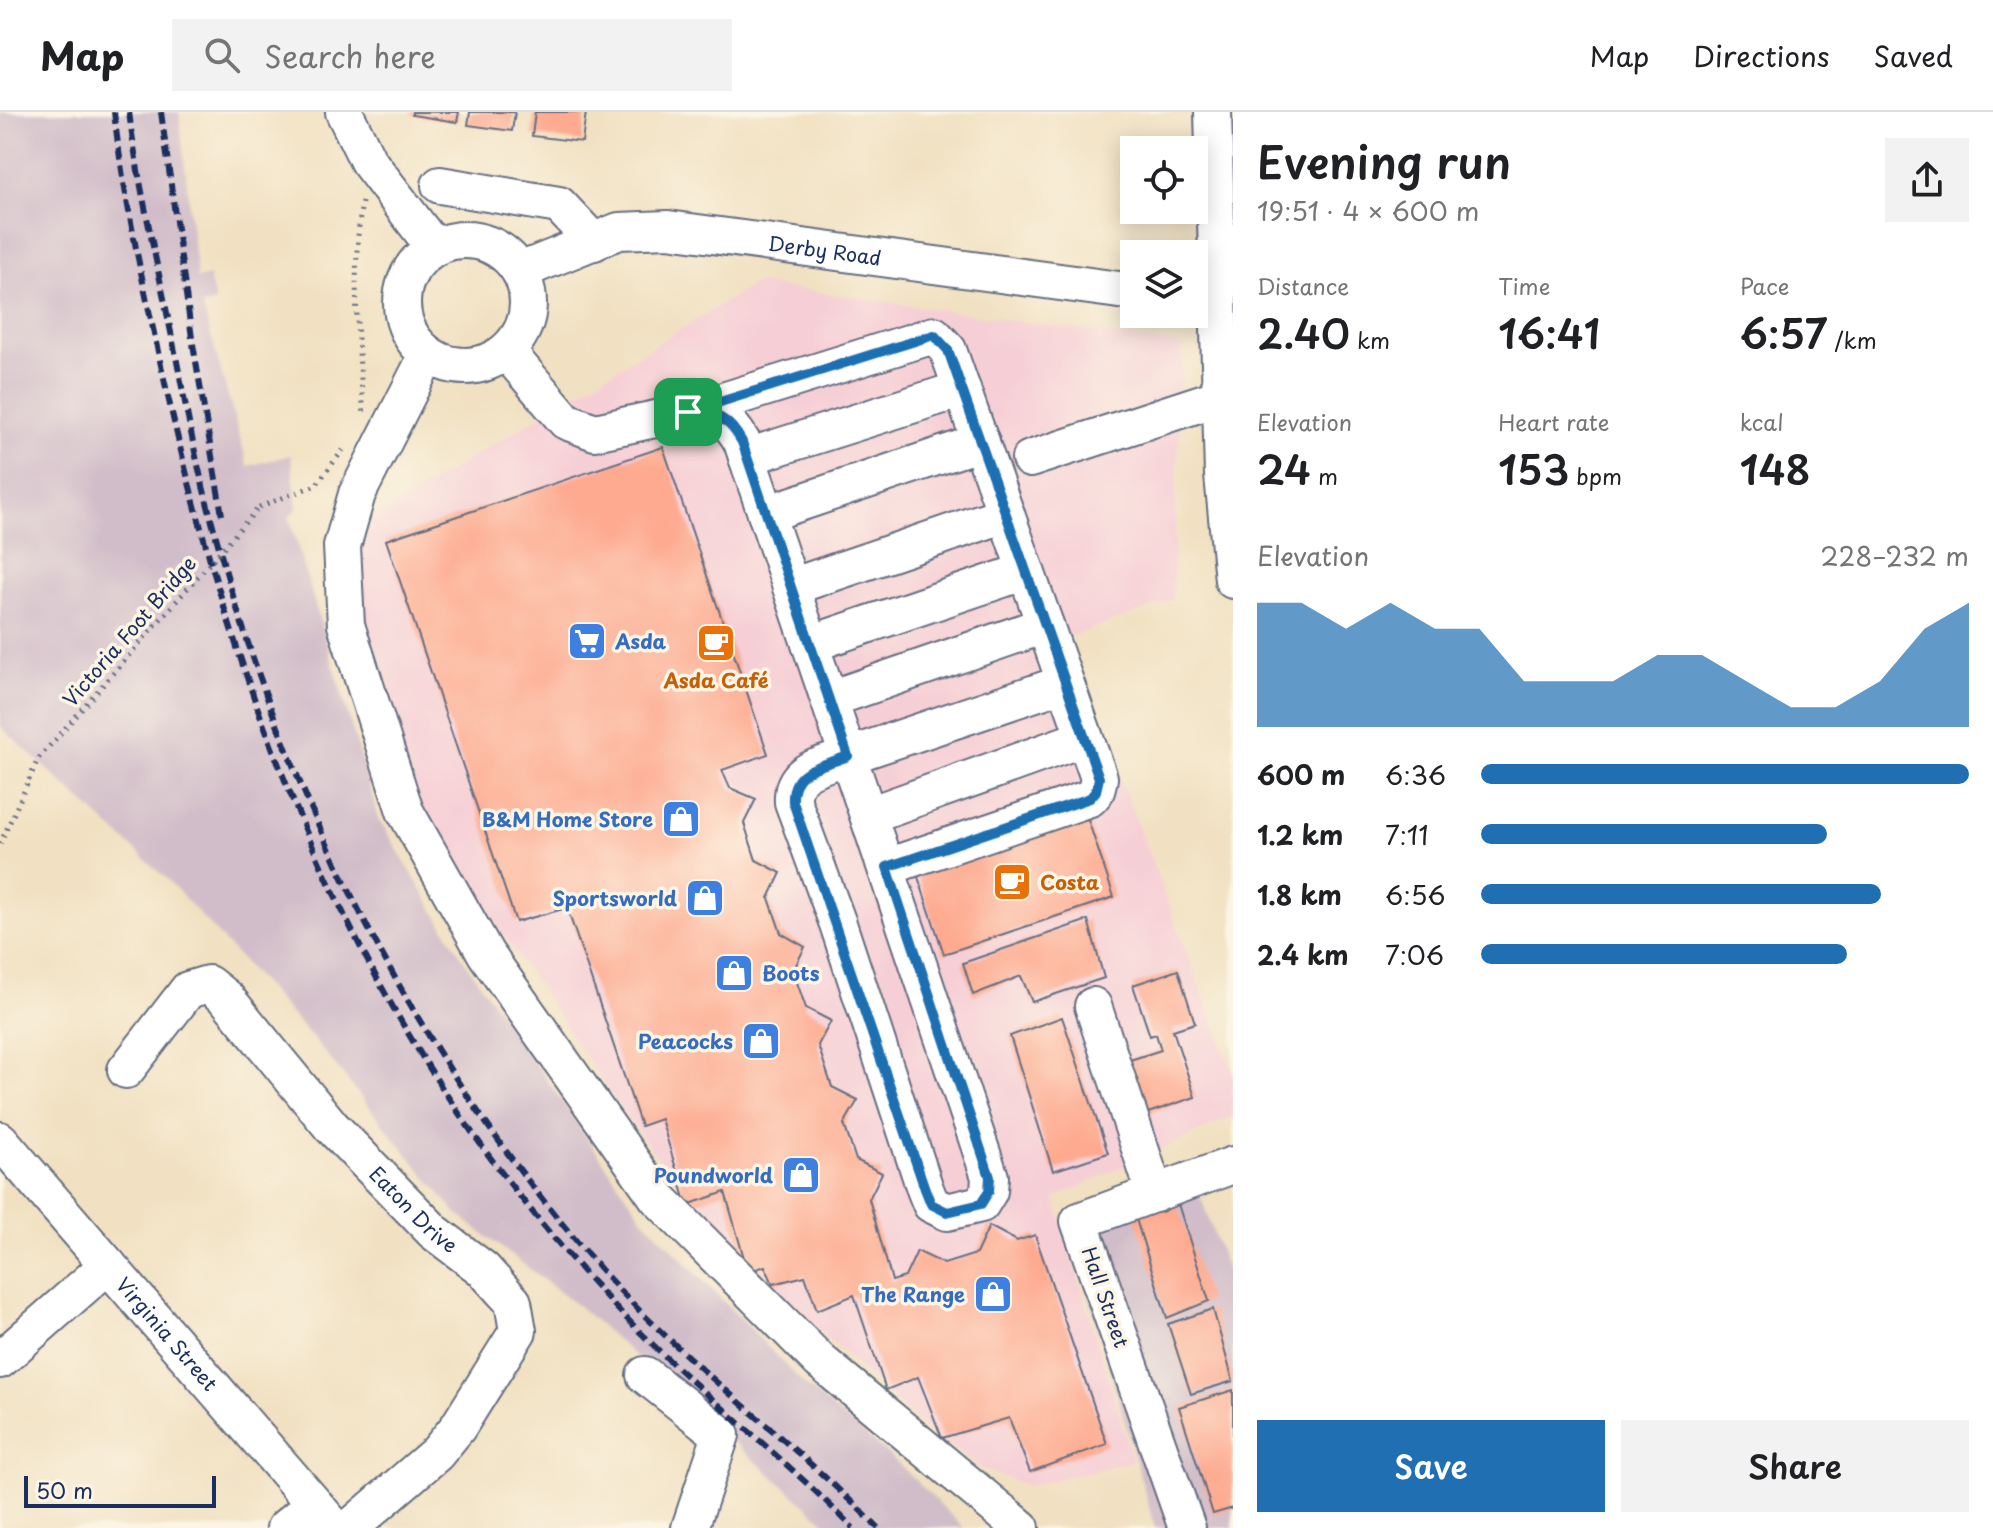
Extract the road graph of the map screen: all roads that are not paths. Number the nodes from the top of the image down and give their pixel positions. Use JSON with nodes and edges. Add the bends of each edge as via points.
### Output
{"nodes":[{"id":1,"x":344,"y":112,"type":"edge"},
{"id":2,"x":1213,"y":112,"type":"edge"},
{"id":3,"x":440,"y":185,"type":"dead end"},
{"id":4,"x":594,"y":242,"type":"junction"},
{"id":5,"x":434,"y":247,"type":"junction"},
{"id":6,"x":520,"y":271,"type":"junction"},
{"id":7,"x":1120,"y":290,"type":"edge"},
{"id":8,"x":1214,"y":302,"type":"edge"},
{"id":9,"x":507,"y":352,"type":"junction"},
{"id":10,"x":428,"y":354,"type":"junction"},
{"id":11,"x":962,"y":389,"type":"junction"},
{"id":12,"x":1220,"y":397,"type":"junction"},
{"id":13,"x":688,"y":412,"type":"junction"},
{"id":14,"x":981,"y":442,"type":"junction"},
{"id":15,"x":747,"y":457,"type":"junction"},
{"id":16,"x":1030,"y":459,"type":"dead end"},
{"id":17,"x":766,"y":514,"type":"junction"},
{"id":18,"x":1006,"y":514,"type":"junction"},
{"id":19,"x":1026,"y":571,"type":"junction"},
{"id":20,"x":1233,"y":580,"type":"edge"},
{"id":21,"x":791,"y":587,"type":"junction"},
{"id":22,"x":1045,"y":625,"type":"junction"},
{"id":23,"x":810,"y":644,"type":"junction"},
{"id":24,"x":1065,"y":683,"type":"junction"},
{"id":25,"x":830,"y":699,"type":"junction"},
{"id":26,"x":1084,"y":738,"type":"junction"},
{"id":27,"x":848,"y":756,"type":"junction"},
{"id":28,"x":869,"y":815,"type":"junction"},
{"id":29,"x":887,"y":867,"type":"junction"},
{"id":30,"x":1093,"y":1006,"type":"dead end"},
{"id":31,"x":126,"y":1070,"type":"dead end"},
{"id":32,"x":0,"y":1140,"type":"edge"},
{"id":33,"x":1233,"y":1165,"type":"edge"},
{"id":34,"x":1155,"y":1194,"type":"junction"},
{"id":35,"x":108,"y":1265,"type":"junction"},
{"id":36,"x":0,"y":1360,"type":"edge"},
{"id":37,"x":645,"y":1375,"type":"dead end"},
{"id":38,"x":325,"y":1516,"type":"edge"},
{"id":39,"x":285,"y":1528,"type":"edge"},
{"id":40,"x":350,"y":1528,"type":"edge"},
{"id":41,"x":690,"y":1528,"type":"edge"},
{"id":42,"x":1021,"y":1528,"type":"edge"},
{"id":43,"x":1187,"y":1528,"type":"edge"}],
"edges":[{"from":1,"to":5,"type":"street","via":[[368,161]]},
{"from":2,"to":8,"type":"street"},
{"from":3,"to":4,"type":"street","via":[[559,205]]},
{"from":4,"to":6,"type":"street","name":"Derby Road"},
{"from":4,"to":7,"type":"street","name":"Derby Road","via":[[619,231],[705,233]]},
{"from":5,"to":6,"type":"street","via":[[473,239],[508,256]]},
{"from":5,"to":10,"type":"street","via":[[418,260],[402,299],[404,320]]},
{"from":6,"to":9,"type":"street","via":[[528,292],[528,314],[521,335]]},
{"from":8,"to":12,"type":"street"},
{"from":9,"to":10,"type":"street","via":[[476,366],[442,362]]},
{"from":9,"to":13,"type":"street","via":[[566,421],[595,432]]},
{"from":10,"to":42,"type":"street","via":[[357,494],[342,546],[346,625],[405,811],[486,954],[657,1197],[820,1361]]},
{"from":11,"to":13,"type":"street","via":[[948,350],[934,335]]},
{"from":11,"to":14,"type":"street"},
{"from":11,"to":15,"type":"street"},
{"from":12,"to":16,"type":"street"},
{"from":12,"to":20,"type":"street"},
{"from":13,"to":15,"type":"street","via":[[721,416],[733,426]]},
{"from":14,"to":17,"type":"street"},
{"from":14,"to":18,"type":"street"},
{"from":15,"to":17,"type":"street"},
{"from":17,"to":21,"type":"street"},
{"from":18,"to":19,"type":"street"},
{"from":18,"to":21,"type":"street"},
{"from":19,"to":22,"type":"street"},
{"from":19,"to":23,"type":"street"},
{"from":21,"to":23,"type":"street"},
{"from":22,"to":24,"type":"street"},
{"from":22,"to":25,"type":"street"},
{"from":23,"to":25,"type":"street"},
{"from":24,"to":26,"type":"street"},
{"from":24,"to":27,"type":"street"},
{"from":25,"to":27,"type":"street"},
{"from":26,"to":28,"type":"street"},
{"from":26,"to":29,"type":"street","via":[[1099,778],[1090,798]]},
{"from":27,"to":28,"type":"street"},
{"from":27,"to":29,"type":"street","via":[[798,777],[792,786],[793,802],[931,1204],[960,1212],[981,1204],[990,1177]]},
{"from":28,"to":29,"type":"street"},
{"from":30,"to":34,"type":"street"},
{"from":31,"to":40,"type":"street","name":"Eaton Drive","via":[[188,990],[208,984],[227,999],[331,1126],[434,1232],[483,1269],[513,1302],[518,1331],[458,1427],[437,1453]]},
{"from":32,"to":35,"type":"street","name":"Virginia Street"},
{"from":33,"to":34,"type":"street","name":"Hall Street"},
{"from":34,"to":43,"type":"street","name":"Hall Street","via":[[1079,1221]]},
{"from":35,"to":36,"type":"street"},
{"from":35,"to":38,"type":"street","name":"Virginia Street"},
{"from":37,"to":41,"type":"street","via":[[721,1435]]},
{"from":38,"to":39,"type":"street"}]}
